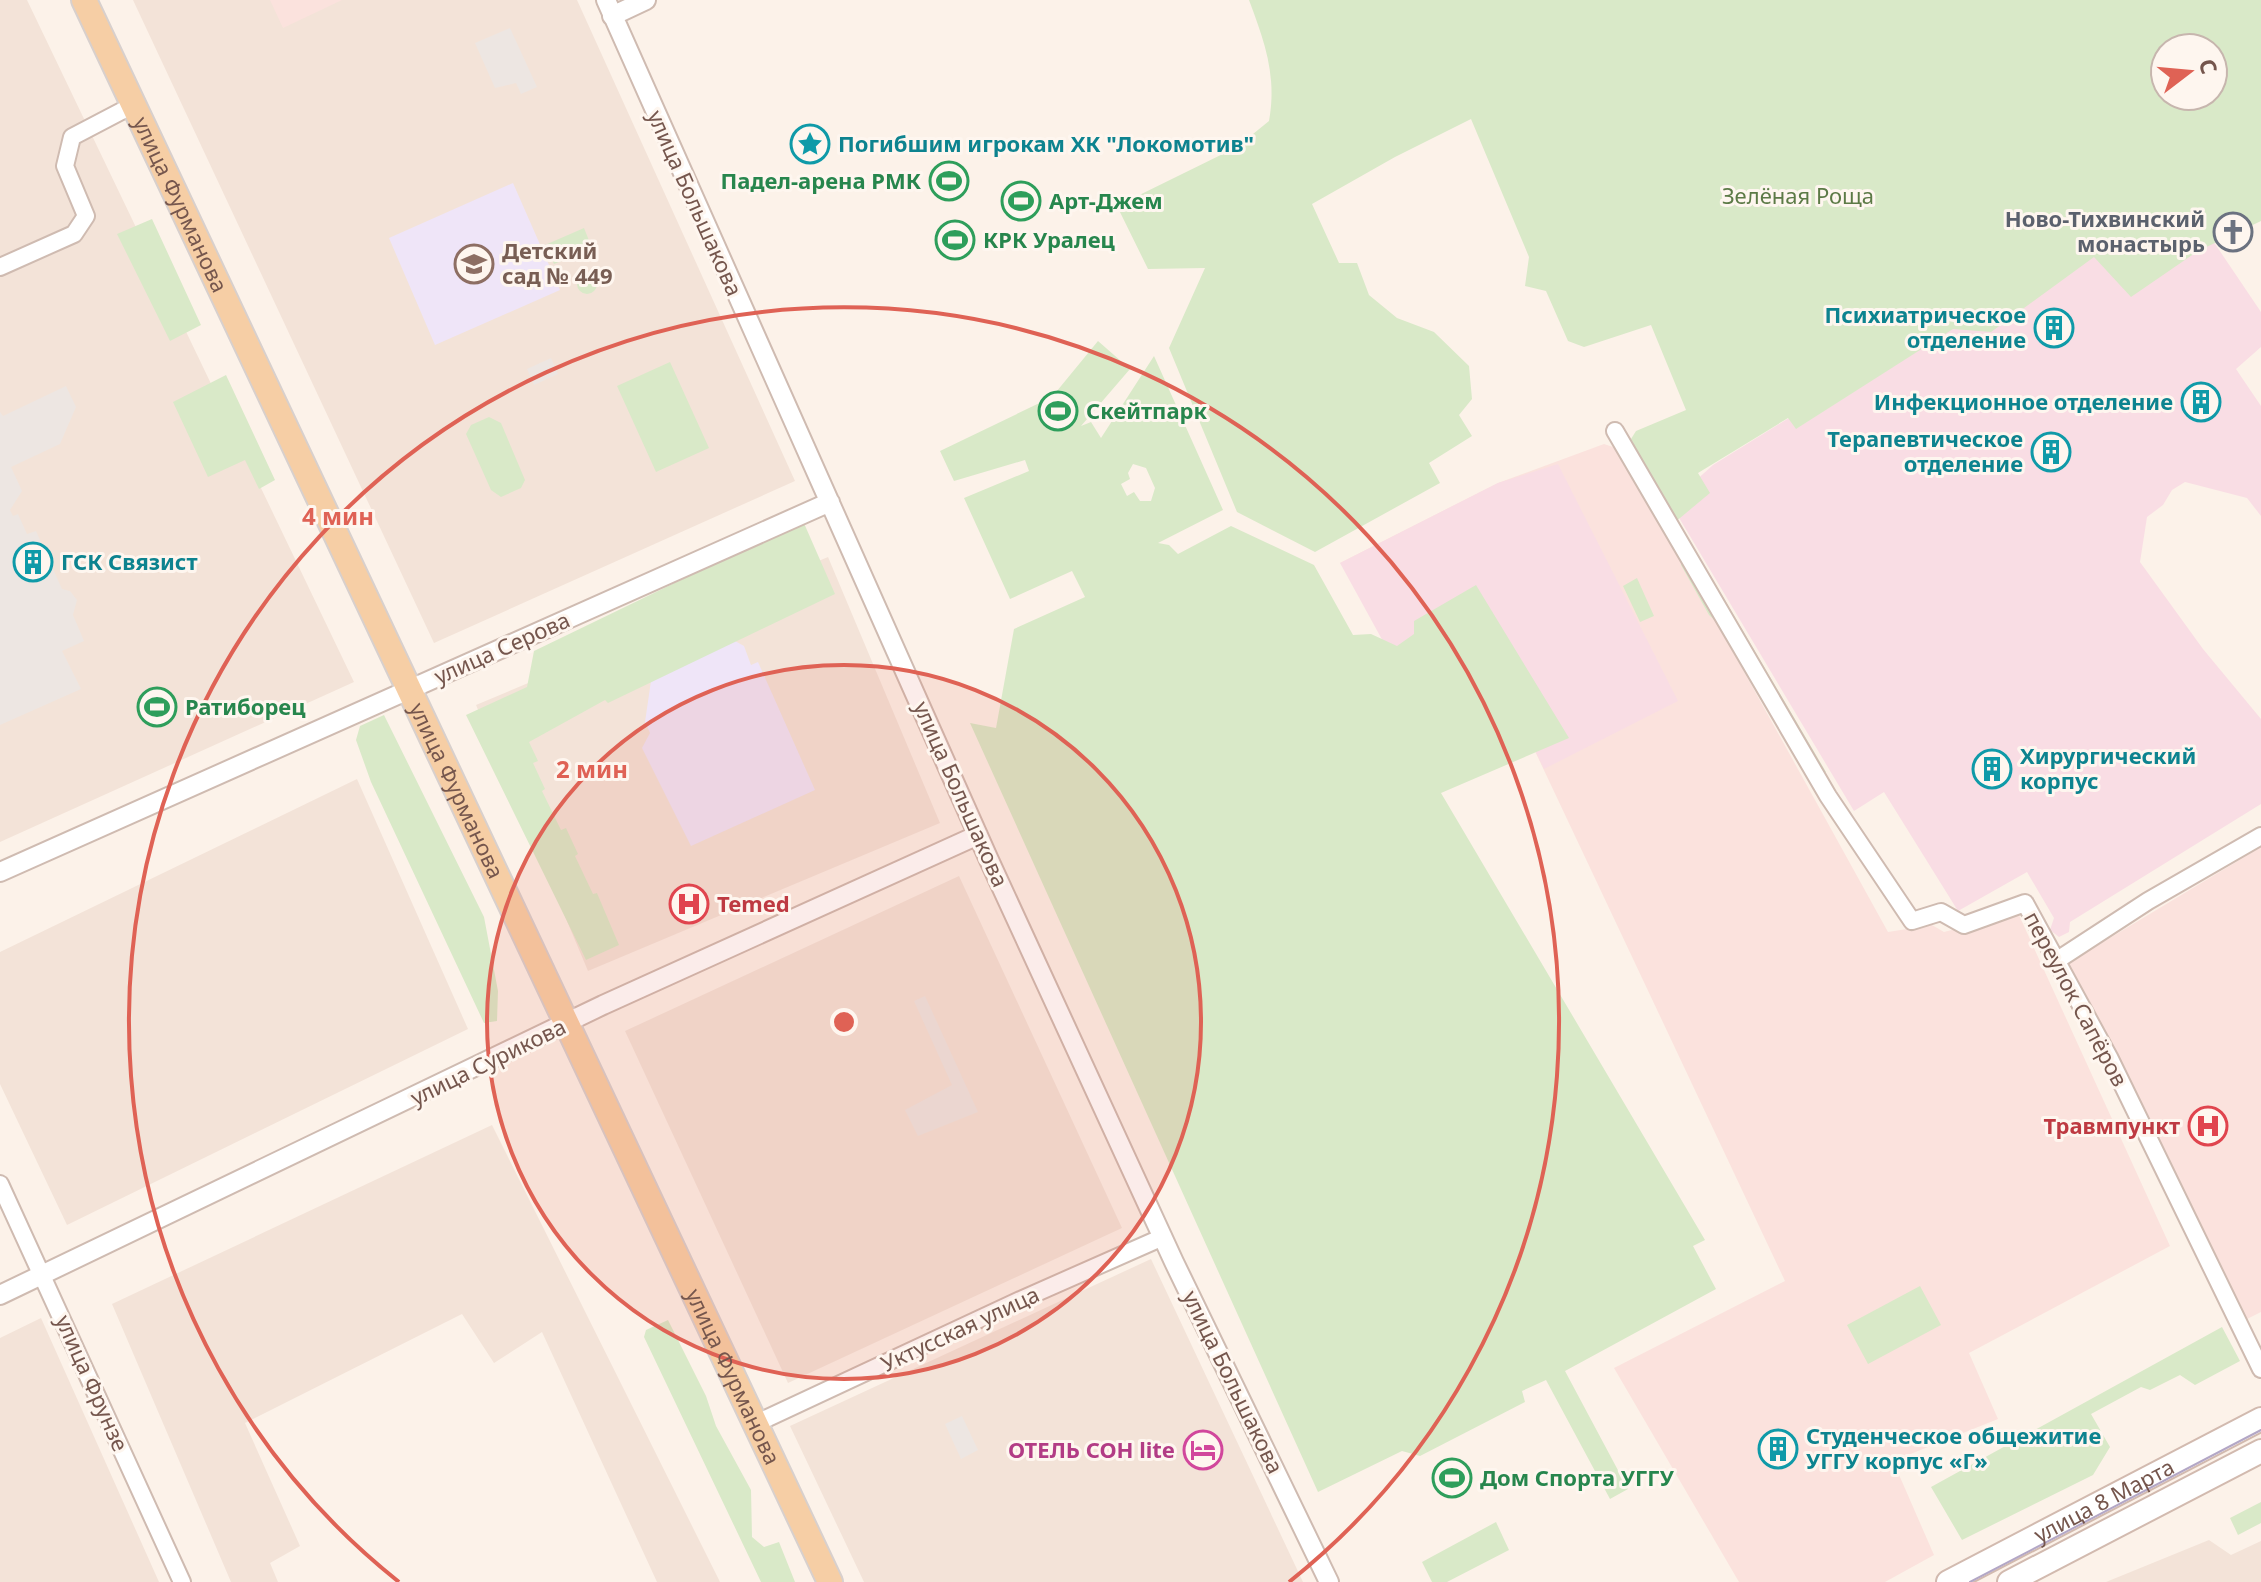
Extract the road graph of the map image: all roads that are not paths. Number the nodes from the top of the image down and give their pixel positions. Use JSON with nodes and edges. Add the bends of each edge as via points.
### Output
{"nodes":[{"id":1,"x":84,"y":0,"type":"edge"},
{"id":2,"x":646,"y":0,"type":"edge"},
{"id":3,"x":609,"y":8,"type":"edge"},
{"id":4,"x":135,"y":104,"type":"junction"},
{"id":5,"x":0,"y":267,"type":"edge"},
{"id":6,"x":1615,"y":431,"type":"dead end"},
{"id":7,"x":830,"y":502,"type":"junction"},
{"id":8,"x":410,"y":690,"type":"junction"},
{"id":9,"x":978,"y":835,"type":"junction"},
{"id":10,"x":2261,"y":836,"type":"edge"},
{"id":11,"x":0,"y":872,"type":"edge"},
{"id":12,"x":2056,"y":961,"type":"junction"},
{"id":13,"x":567,"y":1024,"type":"junction"},
{"id":14,"x":0,"y":1184,"type":"edge"},
{"id":15,"x":1163,"y":1237,"type":"junction"},
{"id":16,"x":43,"y":1274,"type":"junction"},
{"id":17,"x":0,"y":1295,"type":"edge"},
{"id":18,"x":2261,"y":1369,"type":"edge"},
{"id":19,"x":2261,"y":1419,"type":"edge"},
{"id":20,"x":757,"y":1423,"type":"junction"},
{"id":21,"x":2261,"y":1451,"type":"edge"},
{"id":22,"x":182,"y":1582,"type":"edge"},
{"id":23,"x":830,"y":1582,"type":"edge"},
{"id":24,"x":1329,"y":1582,"type":"edge"},
{"id":25,"x":1948,"y":1582,"type":"edge"},
{"id":26,"x":2009,"y":1582,"type":"edge"}],
"edges":[{"from":1,"to":4,"type":"main road","name":"улица Фурманова"},
{"from":2,"to":3,"type":"street"},
{"from":3,"to":7,"type":"street","name":"улица Большакова"},
{"from":4,"to":5,"type":"street","via":[[72,137],[65,166],[86,216],[74,234]]},
{"from":4,"to":8,"type":"main road","name":"улица Фурманова"},
{"from":6,"to":12,"type":"street","name":"переулок Сапёров","via":[[1828,796],[1912,921],[1941,912],[1964,925],[2025,903]]},
{"from":7,"to":8,"type":"street","name":"улица Серова"},
{"from":7,"to":9,"type":"street","name":"улица Большакова"},
{"from":8,"to":11,"type":"street","name":"улица Серова"},
{"from":8,"to":13,"type":"main road","name":"улица Фурманова"},
{"from":9,"to":13,"type":"street","name":"улица Сурикова"},
{"from":9,"to":15,"type":"street","name":"улица Большакова"},
{"from":10,"to":12,"type":"street"},
{"from":12,"to":18,"type":"street","name":"переулок Сапёров","via":[[2109,1057]]},
{"from":13,"to":16,"type":"street","name":"улица Сурикова"},
{"from":13,"to":20,"type":"main road","name":"улица Фурманова"},
{"from":14,"to":16,"type":"street","name":"улица Фрунзе"},
{"from":15,"to":20,"type":"street","name":"Уктусская улица"},
{"from":15,"to":24,"type":"street","name":"улица Большакова"},
{"from":16,"to":17,"type":"street","name":"улица Сурикова"},
{"from":16,"to":22,"type":"street","name":"улица Фрунзе"},
{"from":19,"to":25,"type":"main road","name":"улица 8 Марта"},
{"from":20,"to":23,"type":"main road","name":"улица Фурманова"},
{"from":21,"to":26,"type":"main road","name":"улица 8 Марта"}]}
